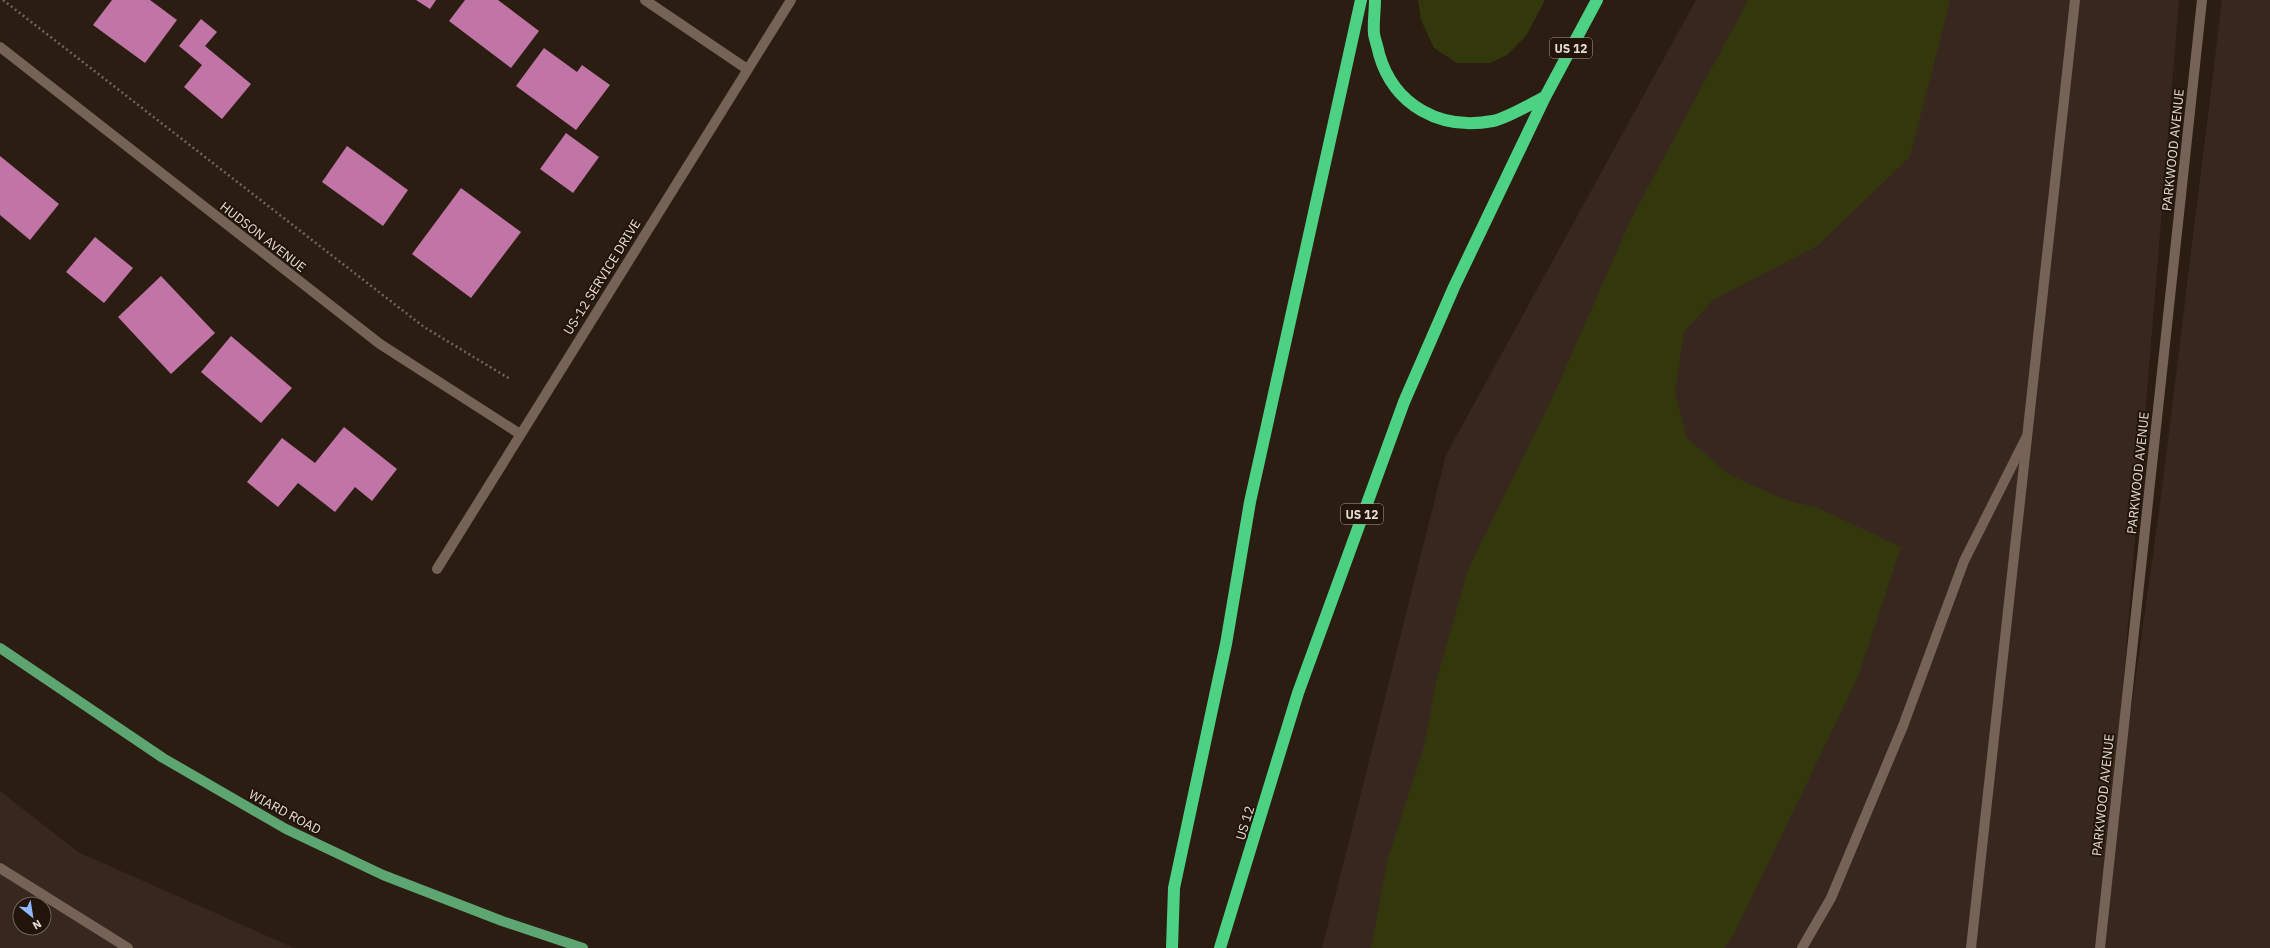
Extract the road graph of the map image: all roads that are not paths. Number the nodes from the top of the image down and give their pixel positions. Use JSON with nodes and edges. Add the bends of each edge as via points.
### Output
{"nodes":[{"id":1,"x":645,"y":0,"type":"edge"},
{"id":2,"x":791,"y":0,"type":"edge"},
{"id":3,"x":1361,"y":0,"type":"edge"},
{"id":4,"x":1375,"y":0,"type":"edge"},
{"id":5,"x":1596,"y":0,"type":"edge"},
{"id":6,"x":2075,"y":0,"type":"edge"},
{"id":7,"x":2202,"y":0,"type":"edge"},
{"id":8,"x":0,"y":46,"type":"edge"},
{"id":9,"x":746,"y":68,"type":"junction"},
{"id":10,"x":1545,"y":96,"type":"junction"},
{"id":11,"x":2029,"y":432,"type":"junction"},
{"id":12,"x":520,"y":434,"type":"junction"},
{"id":13,"x":437,"y":569,"type":"dead end"},
{"id":14,"x":0,"y":648,"type":"edge"},
{"id":15,"x":0,"y":868,"type":"edge"},
{"id":16,"x":128,"y":948,"type":"edge"},
{"id":17,"x":583,"y":948,"type":"edge"},
{"id":18,"x":1172,"y":948,"type":"edge"},
{"id":19,"x":1220,"y":948,"type":"edge"},
{"id":20,"x":1802,"y":948,"type":"edge"},
{"id":21,"x":1971,"y":948,"type":"edge"},
{"id":22,"x":2100,"y":948,"type":"edge"}],
"edges":[{"from":1,"to":9,"type":"street"},
{"from":2,"to":9,"type":"street","name":"US-12 SERVICE DRIVE"},
{"from":3,"to":18,"type":"highway","via":[[1250,502],[1226,644],[1174,888]]},
{"from":4,"to":10,"type":"highway","via":[[1374,35],[1384,70],[1398,91],[1415,108],[1438,118],[1466,124],[1494,120]]},
{"from":5,"to":10,"type":"highway","name":"US 12","number":"US 12"},
{"from":6,"to":11,"type":"street"},
{"from":7,"to":22,"type":"street","name":"PARKWOOD AVENUE"},
{"from":8,"to":12,"type":"street","name":"HUDSON AVENUE","via":[[380,344]]},
{"from":9,"to":12,"type":"street","name":"US-12 SERVICE DRIVE"},
{"from":10,"to":19,"type":"highway","name":"US 12","number":"US 12","via":[[1454,287],[1404,402],[1298,693]]},
{"from":11,"to":20,"type":"street","via":[[1964,561],[1900,733],[1831,898]]},
{"from":11,"to":21,"type":"street"},
{"from":12,"to":13,"type":"street","name":"US-12 SERVICE DRIVE"},
{"from":14,"to":17,"type":"main road","name":"WIARD ROAD","via":[[163,758],[286,829],[383,876],[502,921]]},
{"from":15,"to":16,"type":"street"}]}
